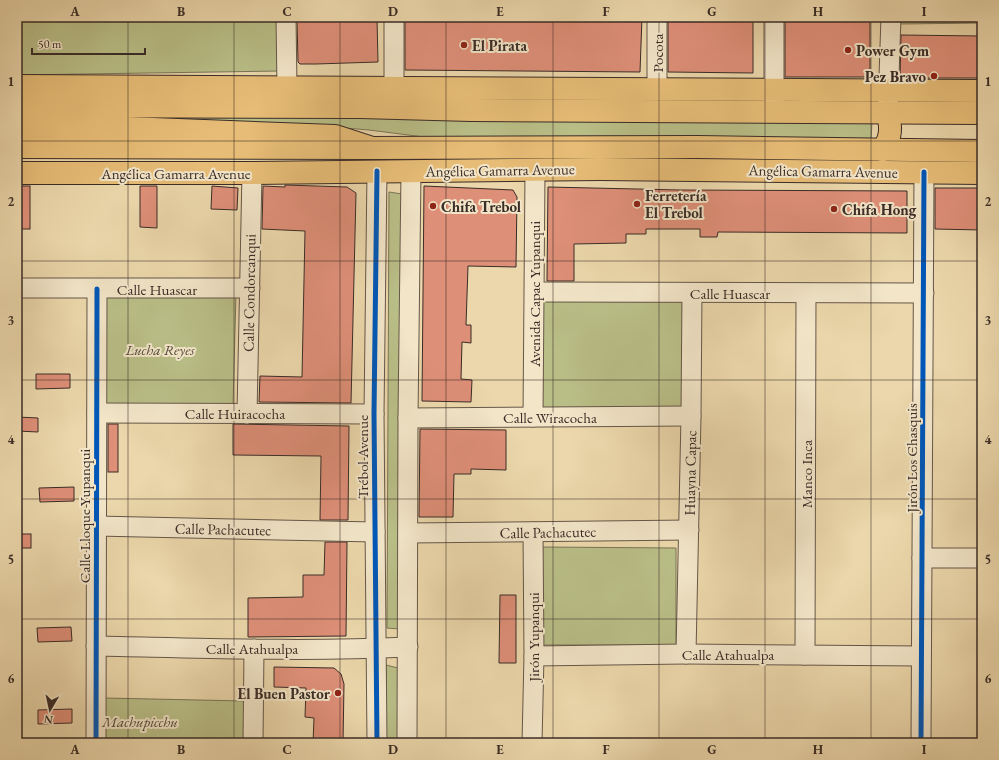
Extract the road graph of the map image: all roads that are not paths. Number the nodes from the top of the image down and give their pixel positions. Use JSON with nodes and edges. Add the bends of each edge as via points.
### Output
{"nodes":[{"id":1,"x":286,"y":17,"type":"edge"},
{"id":2,"x":394,"y":17,"type":"edge"},
{"id":3,"x":657,"y":17,"type":"edge"},
{"id":4,"x":774,"y":17,"type":"edge"},
{"id":5,"x":892,"y":17,"type":"edge"},
{"id":6,"x":17,"y":86,"type":"edge"},
{"id":7,"x":287,"y":88,"type":"junction"},
{"id":8,"x":394,"y":88,"type":"junction"},
{"id":9,"x":657,"y":90,"type":"junction"},
{"id":10,"x":889,"y":90,"type":"junction"},
{"id":11,"x":982,"y":91,"type":"edge"},
{"id":12,"x":774,"y":101,"type":"junction"},
{"id":13,"x":17,"y":106,"type":"edge"},
{"id":14,"x":360,"y":107,"type":"junction"},
{"id":15,"x":887,"y":112,"type":"junction"},
{"id":16,"x":982,"y":113,"type":"edge"},
{"id":17,"x":17,"y":125,"type":"edge"},
{"id":18,"x":17,"y":147,"type":"edge"},
{"id":19,"x":698,"y":147,"type":"junction"},
{"id":20,"x":372,"y":148,"type":"junction"},
{"id":21,"x":883,"y":150,"type":"junction"},
{"id":22,"x":982,"y":152,"type":"edge"},
{"id":23,"x":600,"y":169,"type":"junction"},
{"id":24,"x":535,"y":170,"type":"junction"},
{"id":25,"x":377,"y":171,"type":"junction"},
{"id":26,"x":411,"y":171,"type":"junction"},
{"id":27,"x":924,"y":172,"type":"junction"},
{"id":28,"x":17,"y":173,"type":"edge"},
{"id":29,"x":252,"y":173,"type":"junction"},
{"id":30,"x":982,"y":173,"type":"edge"},
{"id":31,"x":17,"y":288,"type":"edge"},
{"id":32,"x":250,"y":288,"type":"junction"},
{"id":33,"x":97,"y":289,"type":"junction"},
{"id":34,"x":535,"y":292,"type":"junction"},
{"id":35,"x":692,"y":293,"type":"junction"},
{"id":36,"x":806,"y":293,"type":"junction"},
{"id":37,"x":924,"y":293,"type":"junction"},
{"id":38,"x":97,"y":413,"type":"junction"},
{"id":39,"x":247,"y":414,"type":"junction"},
{"id":40,"x":374,"y":414,"type":"junction"},
{"id":41,"x":691,"y":416,"type":"junction"},
{"id":42,"x":533,"y":417,"type":"junction"},
{"id":43,"x":408,"y":418,"type":"junction"},
{"id":44,"x":96,"y":526,"type":"junction"},
{"id":45,"x":688,"y":530,"type":"junction"},
{"id":46,"x":375,"y":532,"type":"junction"},
{"id":47,"x":534,"y":532,"type":"junction"},
{"id":48,"x":408,"y":533,"type":"junction"},
{"id":49,"x":922,"y":558,"type":"junction"},
{"id":50,"x":982,"y":558,"type":"edge"},
{"id":51,"x":96,"y":646,"type":"junction"},
{"id":52,"x":408,"y":647,"type":"junction"},
{"id":53,"x":377,"y":648,"type":"junction"},
{"id":54,"x":254,"y":649,"type":"junction"},
{"id":55,"x":686,"y":654,"type":"junction"},
{"id":56,"x":805,"y":655,"type":"junction"},
{"id":57,"x":534,"y":656,"type":"junction"},
{"id":58,"x":921,"y":656,"type":"junction"},
{"id":59,"x":96,"y":743,"type":"edge"},
{"id":60,"x":253,"y":743,"type":"edge"},
{"id":61,"x":377,"y":743,"type":"edge"},
{"id":62,"x":407,"y":743,"type":"edge"},
{"id":63,"x":532,"y":743,"type":"edge"},
{"id":64,"x":921,"y":743,"type":"edge"}],
"edges":[{"from":1,"to":7,"type":"street"},
{"from":2,"to":8,"type":"street"},
{"from":3,"to":9,"type":"street","name":"Pocota"},
{"from":4,"to":12,"type":"street"},
{"from":5,"to":10,"type":"street"},
{"from":6,"to":7,"type":"main road"},
{"from":7,"to":8,"type":"main road"},
{"from":8,"to":9,"type":"main road"},
{"from":8,"to":14,"type":"main road"},
{"from":9,"to":12,"type":"main road"},
{"from":10,"to":11,"type":"main road"},
{"from":10,"to":12,"type":"main road"},
{"from":10,"to":15,"type":"street"},
{"from":12,"to":14,"type":"main road","via":[[471,110]]},
{"from":12,"to":15,"type":"main road"},
{"from":13,"to":14,"type":"main road"},
{"from":15,"to":16,"type":"main road"},
{"from":15,"to":21,"type":"main road","via":[[891,132]]},
{"from":17,"to":20,"type":"main road","via":[[336,136]]},
{"from":18,"to":20,"type":"main road","name":"Angélica Gamarra Avenue"},
{"from":19,"to":20,"type":"main road","name":"Angélica Gamarra Avenue"},
{"from":19,"to":21,"type":"main road","name":"Angélica Gamarra Avenue"},
{"from":19,"to":23,"type":"main road"},
{"from":21,"to":22,"type":"main road","name":"Angélica Gamarra Avenue"},
{"from":23,"to":24,"type":"main road","name":"Angélica Gamarra Avenue"},
{"from":23,"to":27,"type":"main road","name":"Angélica Gamarra Avenue"},
{"from":24,"to":26,"type":"main road","name":"Angélica Gamarra Avenue"},
{"from":24,"to":34,"type":"street","name":"Avenida Capac Yupanqui"},
{"from":25,"to":26,"type":"main road","name":"Angélica Gamarra Avenue"},
{"from":25,"to":29,"type":"main road","name":"Angélica Gamarra Avenue"},
{"from":25,"to":40,"type":"street","name":"Trébol Avenue"},
{"from":26,"to":43,"type":"street"},
{"from":27,"to":30,"type":"main road","name":"Angélica Gamarra Avenue"},
{"from":27,"to":37,"type":"street","name":"Jirón Los Chasquis"},
{"from":28,"to":29,"type":"main road","name":"Angélica Gamarra Avenue"},
{"from":29,"to":32,"type":"street","name":"Calle Condorcanqui"},
{"from":31,"to":33,"type":"street","name":"Calle Huascar"},
{"from":32,"to":33,"type":"street","name":"Calle Huascar"},
{"from":32,"to":39,"type":"street","name":"Calle Condorcanqui"},
{"from":33,"to":38,"type":"street","name":"Calle Lloque Yupanqui"},
{"from":34,"to":35,"type":"street","name":"Calle Huascar"},
{"from":34,"to":42,"type":"street","name":"Avenida Capac Yupanqui"},
{"from":35,"to":36,"type":"street","name":"Calle Huascar"},
{"from":35,"to":41,"type":"street","name":"Huayna Capac"},
{"from":36,"to":37,"type":"street","name":"Calle Huascar"},
{"from":36,"to":56,"type":"street","name":"Manco Inca"},
{"from":37,"to":49,"type":"street","name":"Jirón Los Chasquis"},
{"from":38,"to":39,"type":"street","name":"Calle Huiracocha"},
{"from":38,"to":44,"type":"street","name":"Calle Lloque Yupanqui"},
{"from":39,"to":40,"type":"street","name":"Calle Huiracocha"},
{"from":40,"to":46,"type":"street","name":"Trébol Avenue"},
{"from":41,"to":42,"type":"street","name":"Calle Wiracocha"},
{"from":41,"to":45,"type":"street","name":"Huayna Capac"},
{"from":42,"to":43,"type":"street","name":"Calle Wiracocha"},
{"from":43,"to":48,"type":"street"},
{"from":44,"to":46,"type":"street","name":"Calle Pachacutec"},
{"from":44,"to":51,"type":"street","name":"Calle Lloque Yupanqui"},
{"from":45,"to":47,"type":"street","name":"Calle Pachacutec"},
{"from":45,"to":55,"type":"street","name":"Huayna Capac"},
{"from":46,"to":53,"type":"street","name":"Trébol Avenue"},
{"from":47,"to":48,"type":"street","name":"Calle Pachacutec"},
{"from":47,"to":57,"type":"street","name":"Jirón Yupanqui"},
{"from":48,"to":52,"type":"street"},
{"from":49,"to":50,"type":"street"},
{"from":49,"to":58,"type":"street","name":"Jirón Los Chasquis"},
{"from":51,"to":54,"type":"street","name":"Calle Atahualpa"},
{"from":51,"to":59,"type":"street","name":"Calle Lloque Yupanqui"},
{"from":52,"to":53,"type":"street","name":"Calle Atahualpa"},
{"from":52,"to":62,"type":"street"},
{"from":53,"to":54,"type":"street","name":"Calle Atahualpa"},
{"from":53,"to":61,"type":"street","name":"Trébol Avenue"},
{"from":54,"to":60,"type":"street"},
{"from":55,"to":56,"type":"street","name":"Calle Atahualpa"},
{"from":55,"to":57,"type":"street","name":"Calle Atahualpa"},
{"from":56,"to":58,"type":"street","name":"Calle Atahualpa"},
{"from":57,"to":63,"type":"street","name":"Jirón Yupanqui"},
{"from":58,"to":64,"type":"street","name":"Jirón Los Chasquis"}]}
